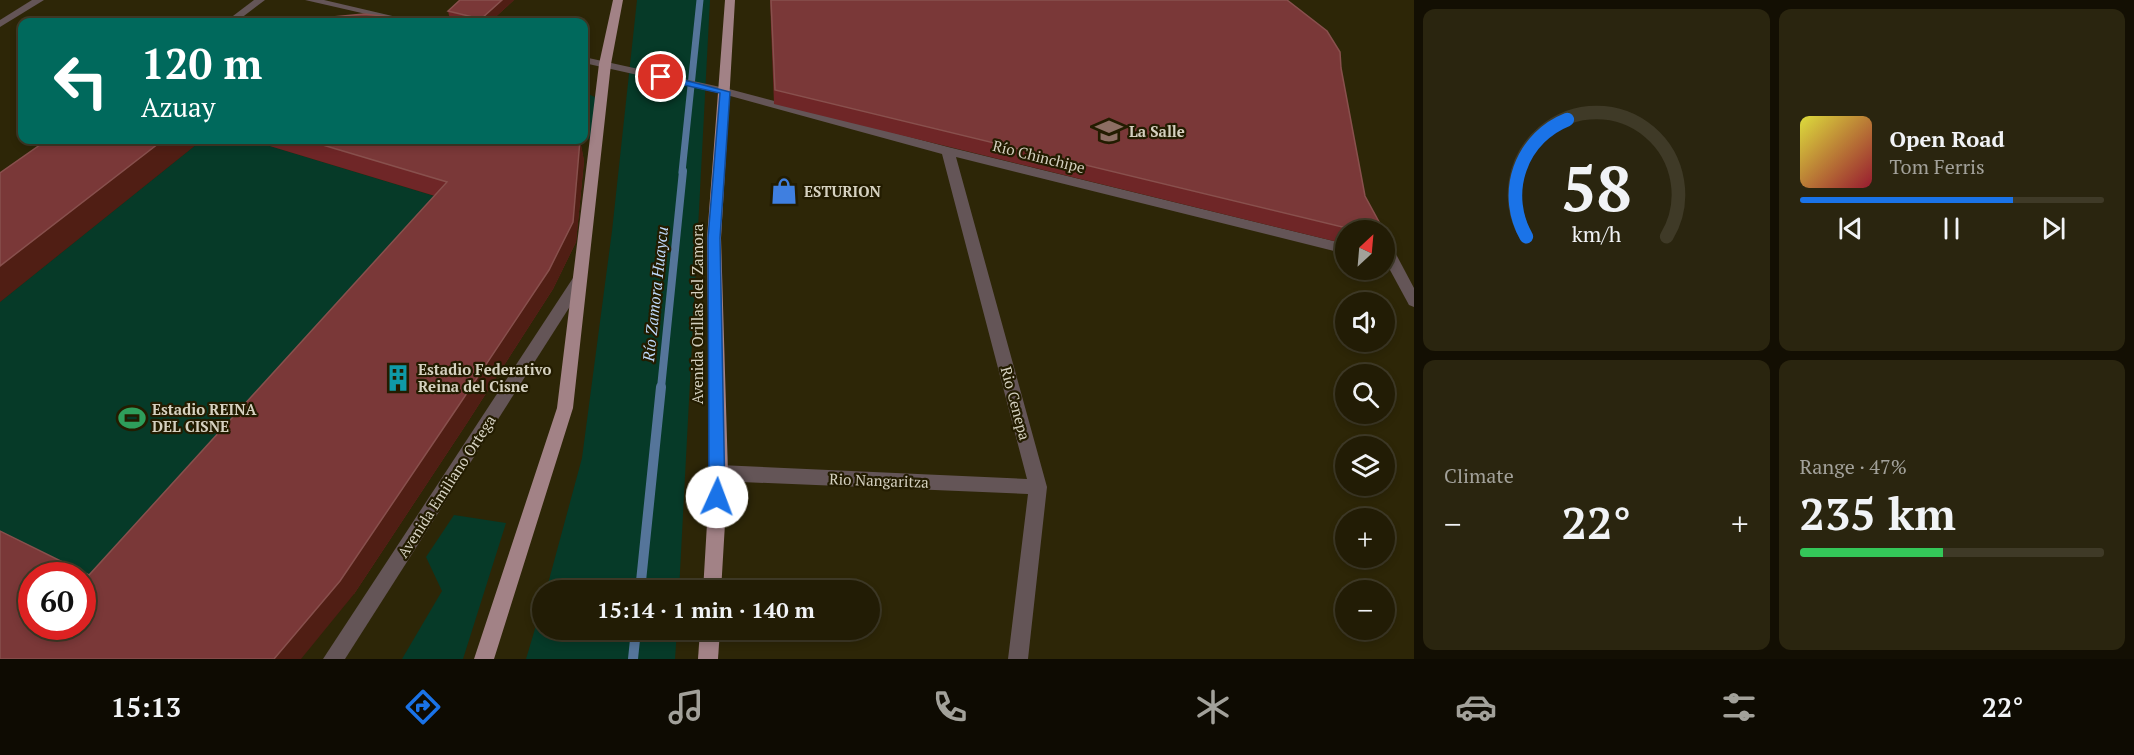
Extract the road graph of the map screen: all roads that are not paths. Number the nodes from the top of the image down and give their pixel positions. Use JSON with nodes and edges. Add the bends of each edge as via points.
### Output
{"nodes":[{"id":1,"x":39,"y":0,"type":"edge"},
{"id":2,"x":260,"y":0,"type":"edge"},
{"id":3,"x":310,"y":0,"type":"edge"},
{"id":4,"x":618,"y":0,"type":"edge"},
{"id":5,"x":730,"y":0,"type":"edge"},
{"id":6,"x":235,"y":18,"type":"edge"},
{"id":7,"x":394,"y":18,"type":"edge"},
{"id":8,"x":0,"y":24,"type":"edge"},
{"id":9,"x":588,"y":61,"type":"edge"},
{"id":10,"x":613,"y":66,"type":"junction"},
{"id":11,"x":725,"y":92,"type":"junction"},
{"id":12,"x":948,"y":151,"type":"junction"},
{"id":13,"x":1335,"y":246,"type":"edge"},
{"id":14,"x":1395,"y":270,"type":"edge"},
{"id":15,"x":578,"y":282,"type":"junction"},
{"id":16,"x":1414,"y":301,"type":"edge"},
{"id":17,"x":719,"y":473,"type":"junction"},
{"id":18,"x":1038,"y":487,"type":"junction"},
{"id":19,"x":713,"y":580,"type":"edge"},
{"id":20,"x":709,"y":640,"type":"edge"},
{"id":21,"x":333,"y":659,"type":"edge"},
{"id":22,"x":484,"y":659,"type":"edge"},
{"id":23,"x":708,"y":659,"type":"edge"},
{"id":24,"x":1018,"y":659,"type":"edge"}],
"edges":[{"from":1,"to":8,"type":"street"},
{"from":2,"to":6,"type":"street"},
{"from":3,"to":7,"type":"street"},
{"from":4,"to":10,"type":"main road","name":"Avenida Emiliano Ortega"},
{"from":5,"to":11,"type":"main road","name":"Avenida Orillas del Zamora"},
{"from":9,"to":10,"type":"street","name":"Río Chinchipe"},
{"from":10,"to":11,"type":"street","name":"Río Chinchipe"},
{"from":10,"to":15,"type":"main road","name":"Avenida Emiliano Ortega"},
{"from":11,"to":12,"type":"street","name":"Río Chinchipe"},
{"from":11,"to":17,"type":"main road","name":"Avenida Orillas del Zamora","via":[[714,238]]},
{"from":12,"to":13,"type":"street","name":"Río Chinchipe"},
{"from":12,"to":18,"type":"street","name":"Rio Cenepa"},
{"from":14,"to":16,"type":"street"},
{"from":15,"to":21,"type":"street","name":"Avenida Emiliano Ortega"},
{"from":15,"to":22,"type":"main road","name":"Avenida Emiliano Ortega","via":[[565,408]]},
{"from":17,"to":18,"type":"street","name":"Rio Nangaritza"},
{"from":17,"to":19,"type":"main road","name":"Avenida Orillas del Zamora"},
{"from":18,"to":24,"type":"street","name":"Rio Cenepa"},
{"from":20,"to":23,"type":"main road"}]}
